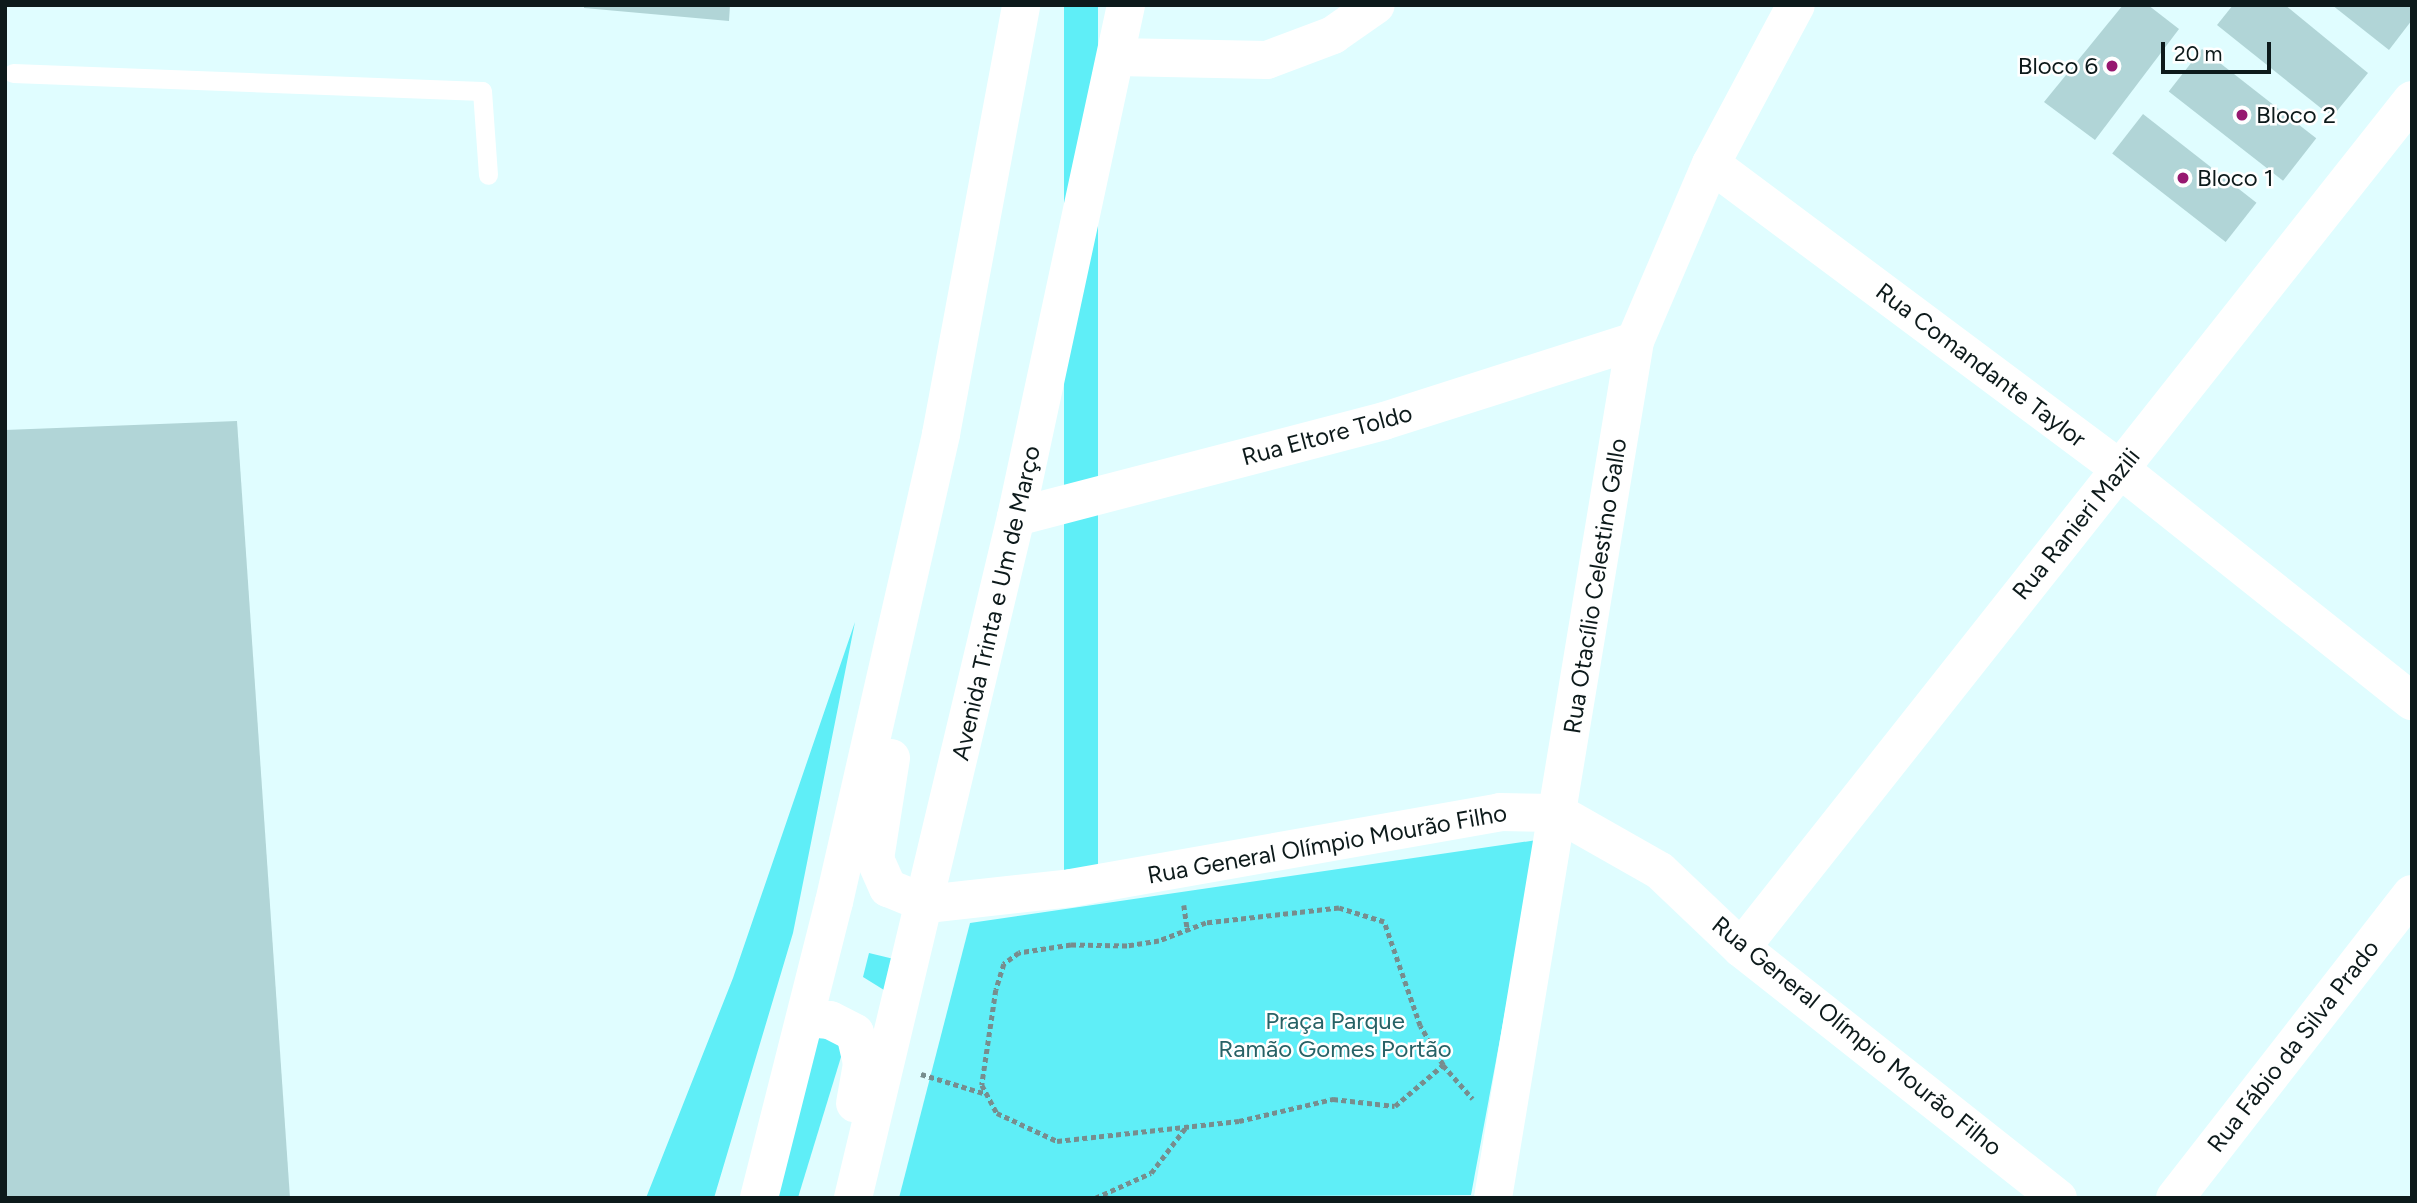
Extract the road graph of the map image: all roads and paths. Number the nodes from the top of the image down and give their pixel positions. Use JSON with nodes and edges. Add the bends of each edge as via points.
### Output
{"nodes":[{"id":1,"x":1021,"y":5,"type":"edge"},
{"id":2,"x":1126,"y":5,"type":"edge"},
{"id":3,"x":1376,"y":5,"type":"edge"},
{"id":4,"x":1796,"y":5,"type":"edge"},
{"id":5,"x":1116,"y":57,"type":"junction"},
{"id":6,"x":12,"y":73,"type":"dead end"},
{"id":7,"x":2412,"y":100,"type":"edge"},
{"id":8,"x":1711,"y":164,"type":"junction"},
{"id":9,"x":488,"y":175,"type":"dead end"},
{"id":10,"x":1635,"y":341,"type":"junction"},
{"id":11,"x":2120,"y":469,"type":"junction"},
{"id":12,"x":1016,"y":517,"type":"junction"},
{"id":13,"x":892,"y":649,"type":"junction"},
{"id":14,"x":2412,"y":701,"type":"edge"},
{"id":15,"x":1558,"y":813,"type":"junction"},
{"id":16,"x":2412,"y":894,"type":"edge"},
{"id":17,"x":926,"y":904,"type":"junction"},
{"id":18,"x":1741,"y":948,"type":"junction"},
{"id":19,"x":806,"y":1018,"type":"junction"},
{"id":20,"x":887,"y":1063,"type":"junction"},
{"id":21,"x":1443,"y":1065,"type":"junction"},
{"id":22,"x":987,"y":1094,"type":"junction"},
{"id":23,"x":1508,"y":1108,"type":"junction"},
{"id":24,"x":1186,"y":1127,"type":"junction"},
{"id":25,"x":759,"y":1198,"type":"edge"},
{"id":26,"x":838,"y":1198,"type":"edge"},
{"id":27,"x":853,"y":1198,"type":"edge"},
{"id":28,"x":1095,"y":1198,"type":"edge"},
{"id":29,"x":1493,"y":1198,"type":"edge"},
{"id":30,"x":2058,"y":1198,"type":"edge"},
{"id":31,"x":2175,"y":1198,"type":"edge"}],
"edges":[{"from":1,"to":13,"type":"street","via":[[944,421]]},
{"from":2,"to":5,"type":"street","name":"Avenida Trinta e Um de Março"},
{"from":3,"to":5,"type":"street","via":[[1333,35],[1267,60]]},
{"from":4,"to":8,"type":"street","name":"Rua Otacílio Celestino Gallo"},
{"from":5,"to":12,"type":"street","name":"Avenida Trinta e Um de Março"},
{"from":6,"to":9,"type":"lane","via":[[482,91]]},
{"from":7,"to":11,"type":"street","name":"Rua Ranieri Mazili"},
{"from":8,"to":10,"type":"street","name":"Rua Otacílio Celestino Gallo"},
{"from":8,"to":11,"type":"street","name":"Rua Comandante Taylor"},
{"from":10,"to":12,"type":"street","name":"Rua Eltore Toldo","via":[[1384,421]]},
{"from":10,"to":15,"type":"street","name":"Rua Otacílio Celestino Gallo"},
{"from":11,"to":14,"type":"street","name":"Rua Comandante Taylor"},
{"from":11,"to":18,"type":"street","name":"Rua Ranieri Mazili"},
{"from":12,"to":17,"type":"street","name":"Avenida Trinta e Um de Março"},
{"from":13,"to":17,"type":"street","via":[[899,712],[875,859],[888,888]]},
{"from":13,"to":19,"type":"street"},
{"from":15,"to":17,"type":"street","name":"Rua General Olímpio Mourão Filho","via":[[1500,811],[1071,888]]},
{"from":15,"to":18,"type":"street","name":"Rua General Olímpio Mourão Filho","via":[[1660,871]]},
{"from":15,"to":23,"type":"street","name":"Rua Otacílio Celestino Gallo"},
{"from":16,"to":31,"type":"street","name":"Rua Fábio da Silva Prado"},
{"from":17,"to":20,"type":"street","name":"Avenida Trinta e Um de Março"},
{"from":18,"to":30,"type":"street","name":"Rua General Olímpio Mourão Filho"},
{"from":19,"to":25,"type":"street"},
{"from":19,"to":26,"type":"street","via":[[845,1025],[861,1047]]},
{"from":20,"to":22,"type":"path"},
{"from":20,"to":27,"type":"street","name":"Avenida Trinta e Um de Março"},
{"from":21,"to":22,"type":"path","via":[[1420,1026],[1384,922],[1339,908],[1206,923],[1159,941],[1127,946],[1070,945],[1018,953],[1004,964],[996,990],[982,1071]]},
{"from":21,"to":23,"type":"path","via":[[1459,1079],[1468,1098]]},
{"from":21,"to":24,"type":"path","via":[[1395,1106],[1333,1099]]},
{"from":22,"to":24,"type":"path","via":[[997,1113],[1057,1141]]},
{"from":23,"to":29,"type":"street","name":"Rua Otacílio Celestino Gallo"},
{"from":24,"to":28,"type":"path","via":[[1151,1173]]}]}
